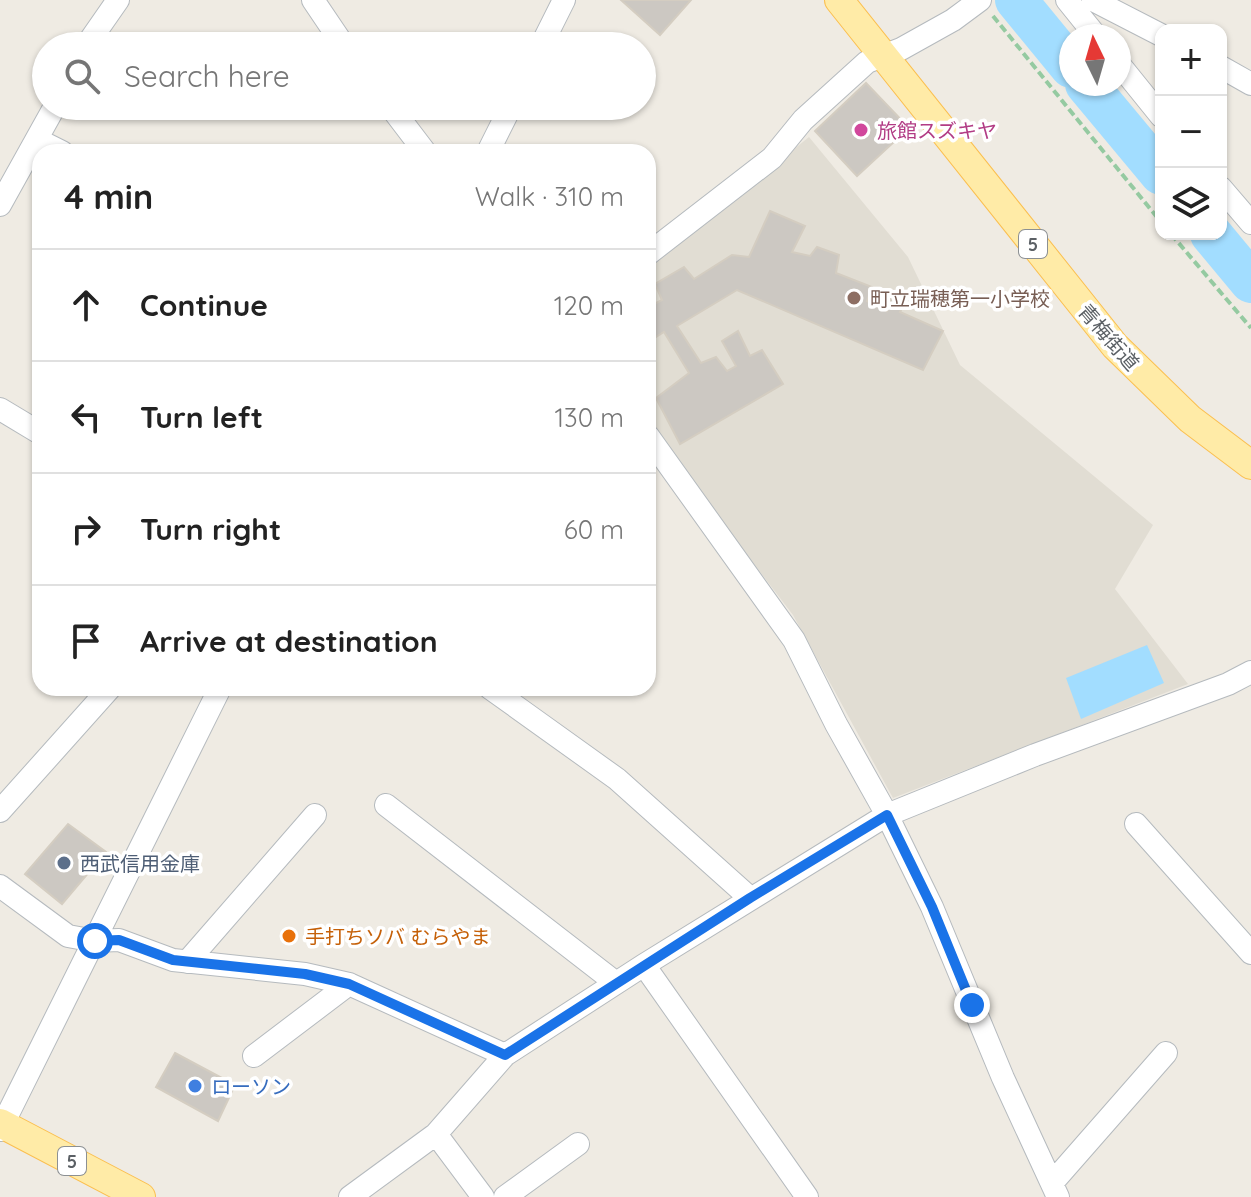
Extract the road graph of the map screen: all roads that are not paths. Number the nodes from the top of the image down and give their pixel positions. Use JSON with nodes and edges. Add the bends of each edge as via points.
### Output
{"nodes":[{"id":1,"x":118,"y":0,"type":"edge"},
{"id":2,"x":313,"y":0,"type":"edge"},
{"id":3,"x":564,"y":0,"type":"edge"},
{"id":4,"x":839,"y":0,"type":"edge"},
{"id":5,"x":980,"y":0,"type":"edge"},
{"id":6,"x":1067,"y":0,"type":"edge"},
{"id":7,"x":1093,"y":0,"type":"edge"},
{"id":8,"x":1086,"y":24,"type":"edge"},
{"id":9,"x":96,"y":32,"type":"edge"},
{"id":10,"x":335,"y":32,"type":"edge"},
{"id":11,"x":548,"y":32,"type":"edge"},
{"id":12,"x":1155,"y":32,"type":"edge"},
{"id":13,"x":883,"y":56,"type":"junction"},
{"id":14,"x":1227,"y":70,"type":"edge"},
{"id":15,"x":1131,"y":78,"type":"edge"},
{"id":16,"x":1251,"y":84,"type":"edge"},
{"id":17,"x":1155,"y":104,"type":"edge"},
{"id":18,"x":48,"y":120,"type":"edge"},
{"id":19,"x":401,"y":120,"type":"edge"},
{"id":20,"x":504,"y":120,"type":"edge"},
{"id":21,"x":38,"y":140,"type":"junction"},
{"id":22,"x":36,"y":144,"type":"edge"},
{"id":23,"x":46,"y":144,"type":"edge"},
{"id":24,"x":419,"y":144,"type":"edge"},
{"id":25,"x":492,"y":144,"type":"edge"},
{"id":26,"x":32,"y":150,"type":"edge"},
{"id":27,"x":1227,"y":195,"type":"edge"},
{"id":28,"x":0,"y":205,"type":"edge"},
{"id":29,"x":1251,"y":223,"type":"edge"},
{"id":30,"x":656,"y":248,"type":"edge"},
{"id":31,"x":0,"y":409,"type":"edge"},
{"id":32,"x":32,"y":428,"type":"edge"},
{"id":33,"x":656,"y":447,"type":"edge"},
{"id":34,"x":1251,"y":465,"type":"edge"},
{"id":35,"x":1251,"y":672,"type":"edge"},
{"id":36,"x":103,"y":696,"type":"edge"},
{"id":37,"x":216,"y":696,"type":"edge"},
{"id":38,"x":501,"y":696,"type":"edge"},
{"id":39,"x":386,"y":805,"type":"dead end"},
{"id":40,"x":0,"y":811,"type":"edge"},
{"id":41,"x":315,"y":815,"type":"dead end"},
{"id":42,"x":887,"y":815,"type":"junction"},
{"id":43,"x":1136,"y":824,"type":"dead end"},
{"id":44,"x":0,"y":886,"type":"edge"},
{"id":45,"x":750,"y":898,"type":"junction"},
{"id":46,"x":95,"y":941,"type":"junction"},
{"id":47,"x":1251,"y":953,"type":"edge"},
{"id":48,"x":187,"y":962,"type":"junction"},
{"id":49,"x":644,"y":965,"type":"junction"},
{"id":50,"x":616,"y":983,"type":"junction"},
{"id":51,"x":349,"y":984,"type":"junction"},
{"id":52,"x":1166,"y":1053,"type":"dead end"},
{"id":53,"x":505,"y":1055,"type":"junction"},
{"id":54,"x":254,"y":1056,"type":"dead end"},
{"id":55,"x":1,"y":1125,"type":"edge"},
{"id":56,"x":436,"y":1134,"type":"junction"},
{"id":57,"x":578,"y":1144,"type":"dead end"},
{"id":58,"x":1055,"y":1190,"type":"edge"},
{"id":59,"x":802,"y":1196,"type":"edge"},
{"id":60,"x":141,"y":1197,"type":"edge"},
{"id":61,"x":350,"y":1197,"type":"edge"},
{"id":62,"x":483,"y":1197,"type":"edge"},
{"id":63,"x":505,"y":1197,"type":"edge"}],
"edges":[{"from":1,"to":9,"type":"street"},
{"from":2,"to":10,"type":"street"},
{"from":3,"to":11,"type":"street"},
{"from":4,"to":13,"type":"main road","name":"青梅街道","number":"5"},
{"from":5,"to":13,"type":"street"},
{"from":6,"to":8,"type":"street"},
{"from":7,"to":12,"type":"street"},
{"from":13,"to":30,"type":"street","via":[[867,62],[832,92],[772,158]]},
{"from":13,"to":34,"type":"main road","name":"青梅街道","number":"5","via":[[1115,346],[1182,412]]},
{"from":14,"to":16,"type":"street"},
{"from":15,"to":17,"type":"street"},
{"from":18,"to":21,"type":"street"},
{"from":19,"to":24,"type":"street"},
{"from":20,"to":25,"type":"street"},
{"from":21,"to":22,"type":"street"},
{"from":21,"to":23,"type":"street"},
{"from":26,"to":28,"type":"street"},
{"from":27,"to":29,"type":"street"},
{"from":31,"to":32,"type":"street"},
{"from":33,"to":42,"type":"street","via":[[794,640]]},
{"from":35,"to":42,"type":"street"},
{"from":36,"to":40,"type":"street"},
{"from":37,"to":46,"type":"street"},
{"from":38,"to":45,"type":"street","via":[[617,779]]},
{"from":39,"to":50,"type":"street"},
{"from":41,"to":48,"type":"street"},
{"from":42,"to":45,"type":"street"},
{"from":42,"to":58,"type":"street"},
{"from":43,"to":47,"type":"street"},
{"from":44,"to":46,"type":"street","via":[[68,936]]},
{"from":45,"to":49,"type":"street"},
{"from":46,"to":48,"type":"street","via":[[119,940]]},
{"from":46,"to":55,"type":"street"},
{"from":48,"to":51,"type":"street"},
{"from":49,"to":50,"type":"street"},
{"from":49,"to":59,"type":"street"},
{"from":50,"to":53,"type":"street"},
{"from":51,"to":53,"type":"street"},
{"from":51,"to":54,"type":"street"},
{"from":52,"to":58,"type":"street"},
{"from":53,"to":56,"type":"street"},
{"from":55,"to":60,"type":"main road","number":"5"},
{"from":56,"to":61,"type":"street"},
{"from":56,"to":62,"type":"street"},
{"from":57,"to":63,"type":"street"}]}
